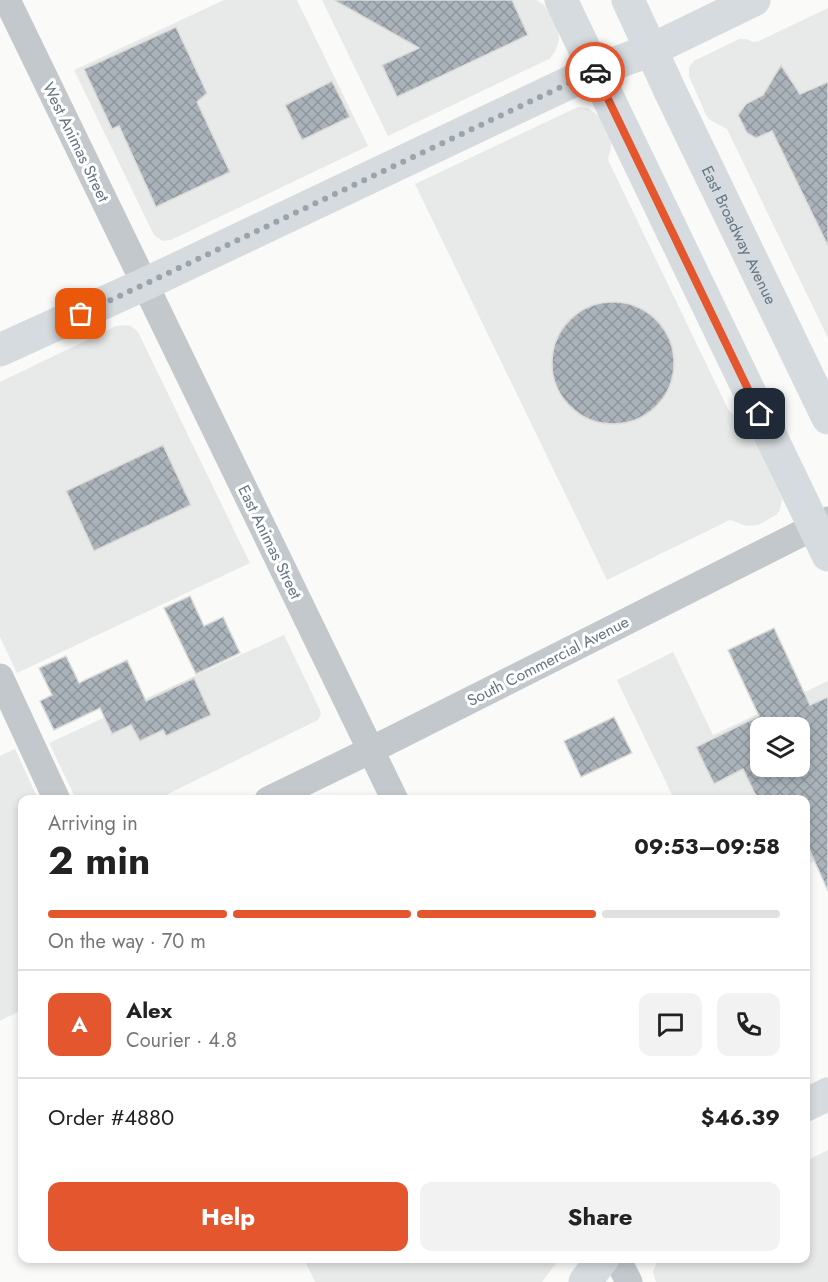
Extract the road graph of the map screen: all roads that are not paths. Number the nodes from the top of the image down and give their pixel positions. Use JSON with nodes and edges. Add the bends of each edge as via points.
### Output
{"nodes":[{"id":1,"x":7,"y":0,"type":"edge"},
{"id":2,"x":561,"y":0,"type":"edge"},
{"id":3,"x":628,"y":0,"type":"edge"},
{"id":4,"x":754,"y":0,"type":"edge"},
{"id":5,"x":651,"y":50,"type":"junction"},
{"id":6,"x":594,"y":71,"type":"junction"},
{"id":7,"x":145,"y":284,"type":"junction"},
{"id":8,"x":0,"y":351,"type":"edge"},
{"id":9,"x":828,"y":418,"type":"edge"},
{"id":10,"x":824,"y":534,"type":"edge"},
{"id":11,"x":0,"y":677,"type":"edge"},
{"id":12,"x":371,"y":750,"type":"junction"},
{"id":13,"x":55,"y":795,"type":"edge"},
{"id":14,"x":278,"y":795,"type":"edge"},
{"id":15,"x":393,"y":795,"type":"edge"},
{"id":16,"x":828,"y":1094,"type":"edge"},
{"id":17,"x":810,"y":1104,"type":"edge"},
{"id":18,"x":599,"y":1263,"type":"edge"},
{"id":19,"x":619,"y":1263,"type":"edge"},
{"id":20,"x":585,"y":1282,"type":"edge"},
{"id":21,"x":628,"y":1282,"type":"edge"}],
"edges":[{"from":1,"to":7,"type":"street","name":"West Animas Street"},
{"from":2,"to":6,"type":"main road"},
{"from":3,"to":5,"type":"main road","name":"East Broadway Avenue"},
{"from":4,"to":5,"type":"main road"},
{"from":5,"to":6,"type":"main road"},
{"from":5,"to":9,"type":"main road","name":"East Broadway Avenue"},
{"from":6,"to":7,"type":"main road"},
{"from":6,"to":10,"type":"main road"},
{"from":7,"to":8,"type":"main road"},
{"from":7,"to":12,"type":"street","name":"East Animas Street"},
{"from":10,"to":12,"type":"street","name":"South Commercial Avenue"},
{"from":11,"to":13,"type":"street"},
{"from":12,"to":14,"type":"street","name":"South Commercial Avenue"},
{"from":12,"to":15,"type":"street","name":"East Animas Street"},
{"from":16,"to":17,"type":"main road"},
{"from":18,"to":20,"type":"main road"},
{"from":19,"to":21,"type":"street"}]}
